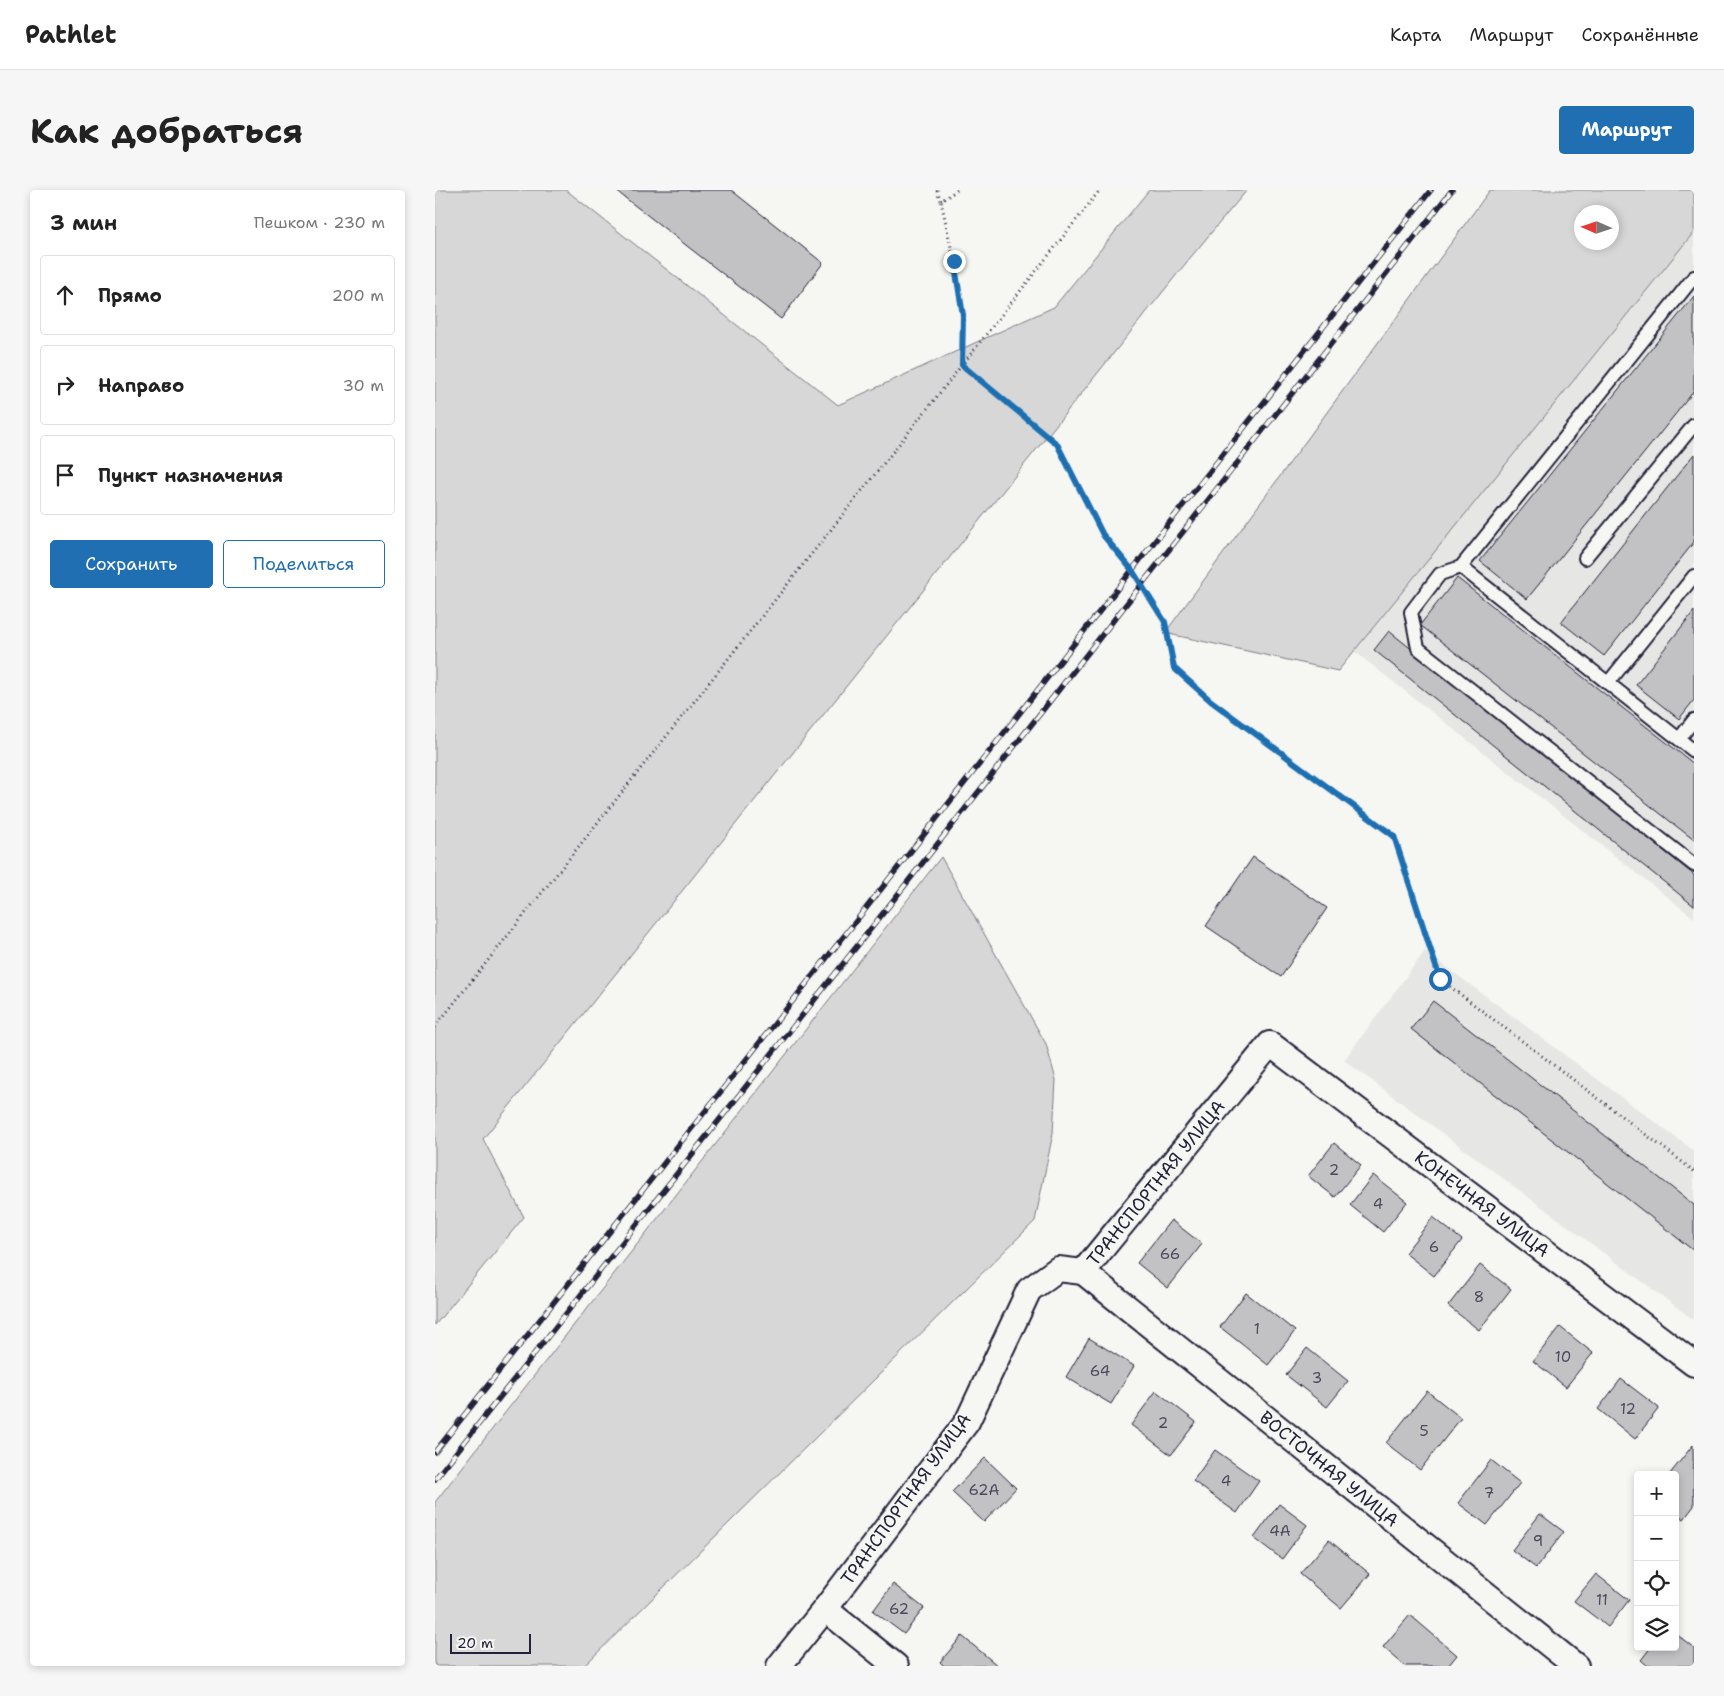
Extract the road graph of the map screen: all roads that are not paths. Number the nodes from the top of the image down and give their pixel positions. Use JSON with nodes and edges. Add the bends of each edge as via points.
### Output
{"nodes":[{"id":1,"x":1694,"y":278,"type":"edge"},
{"id":2,"x":1694,"y":425,"type":"edge"},
{"id":3,"x":1585,"y":558,"type":"dead end"},
{"id":4,"x":1461,"y":567,"type":"junction"},
{"id":5,"x":1694,"y":576,"type":"edge"},
{"id":6,"x":1609,"y":683,"type":"junction"},
{"id":7,"x":1694,"y":720,"type":"edge"},
{"id":8,"x":1679,"y":738,"type":"junction"},
{"id":9,"x":1694,"y":750,"type":"edge"},
{"id":10,"x":1694,"y":865,"type":"edge"},
{"id":11,"x":1270,"y":1044,"type":"joint"},
{"id":12,"x":1083,"y":1272,"type":"junction"},
{"id":13,"x":1694,"y":1364,"type":"edge"},
{"id":14,"x":825,"y":1609,"type":"junction"},
{"id":15,"x":779,"y":1666,"type":"edge"},
{"id":16,"x":896,"y":1666,"type":"edge"},
{"id":17,"x":1576,"y":1666,"type":"edge"}],
"edges":[{"from":1,"to":4,"type":"lane"},
{"from":2,"to":3,"type":"lane"},
{"from":4,"to":6,"type":"lane"},
{"from":4,"to":10,"type":"lane","via":[[1440,574],[1411,612],[1418,648]]},
{"from":5,"to":6,"type":"lane"},
{"from":6,"to":8,"type":"lane"},
{"from":7,"to":8,"type":"lane"},
{"from":8,"to":9,"type":"lane"},
{"from":11,"to":12,"type":"street","name":"ТРАНСПОРТНАЯ УЛИЦА"},
{"from":11,"to":13,"type":"street","name":"КОНЕЧНАЯ УЛИЦА"},
{"from":12,"to":14,"type":"street","name":"ТРАНСПОРТНАЯ УЛИЦА","via":[[1057,1269],[1029,1290],[967,1422]]},
{"from":12,"to":17,"type":"street","name":"ВОСТОЧНАЯ УЛИЦА"},
{"from":14,"to":15,"type":"street","name":"ТРАНСПОРТНАЯ УЛИЦА"},
{"from":14,"to":16,"type":"street"}]}
